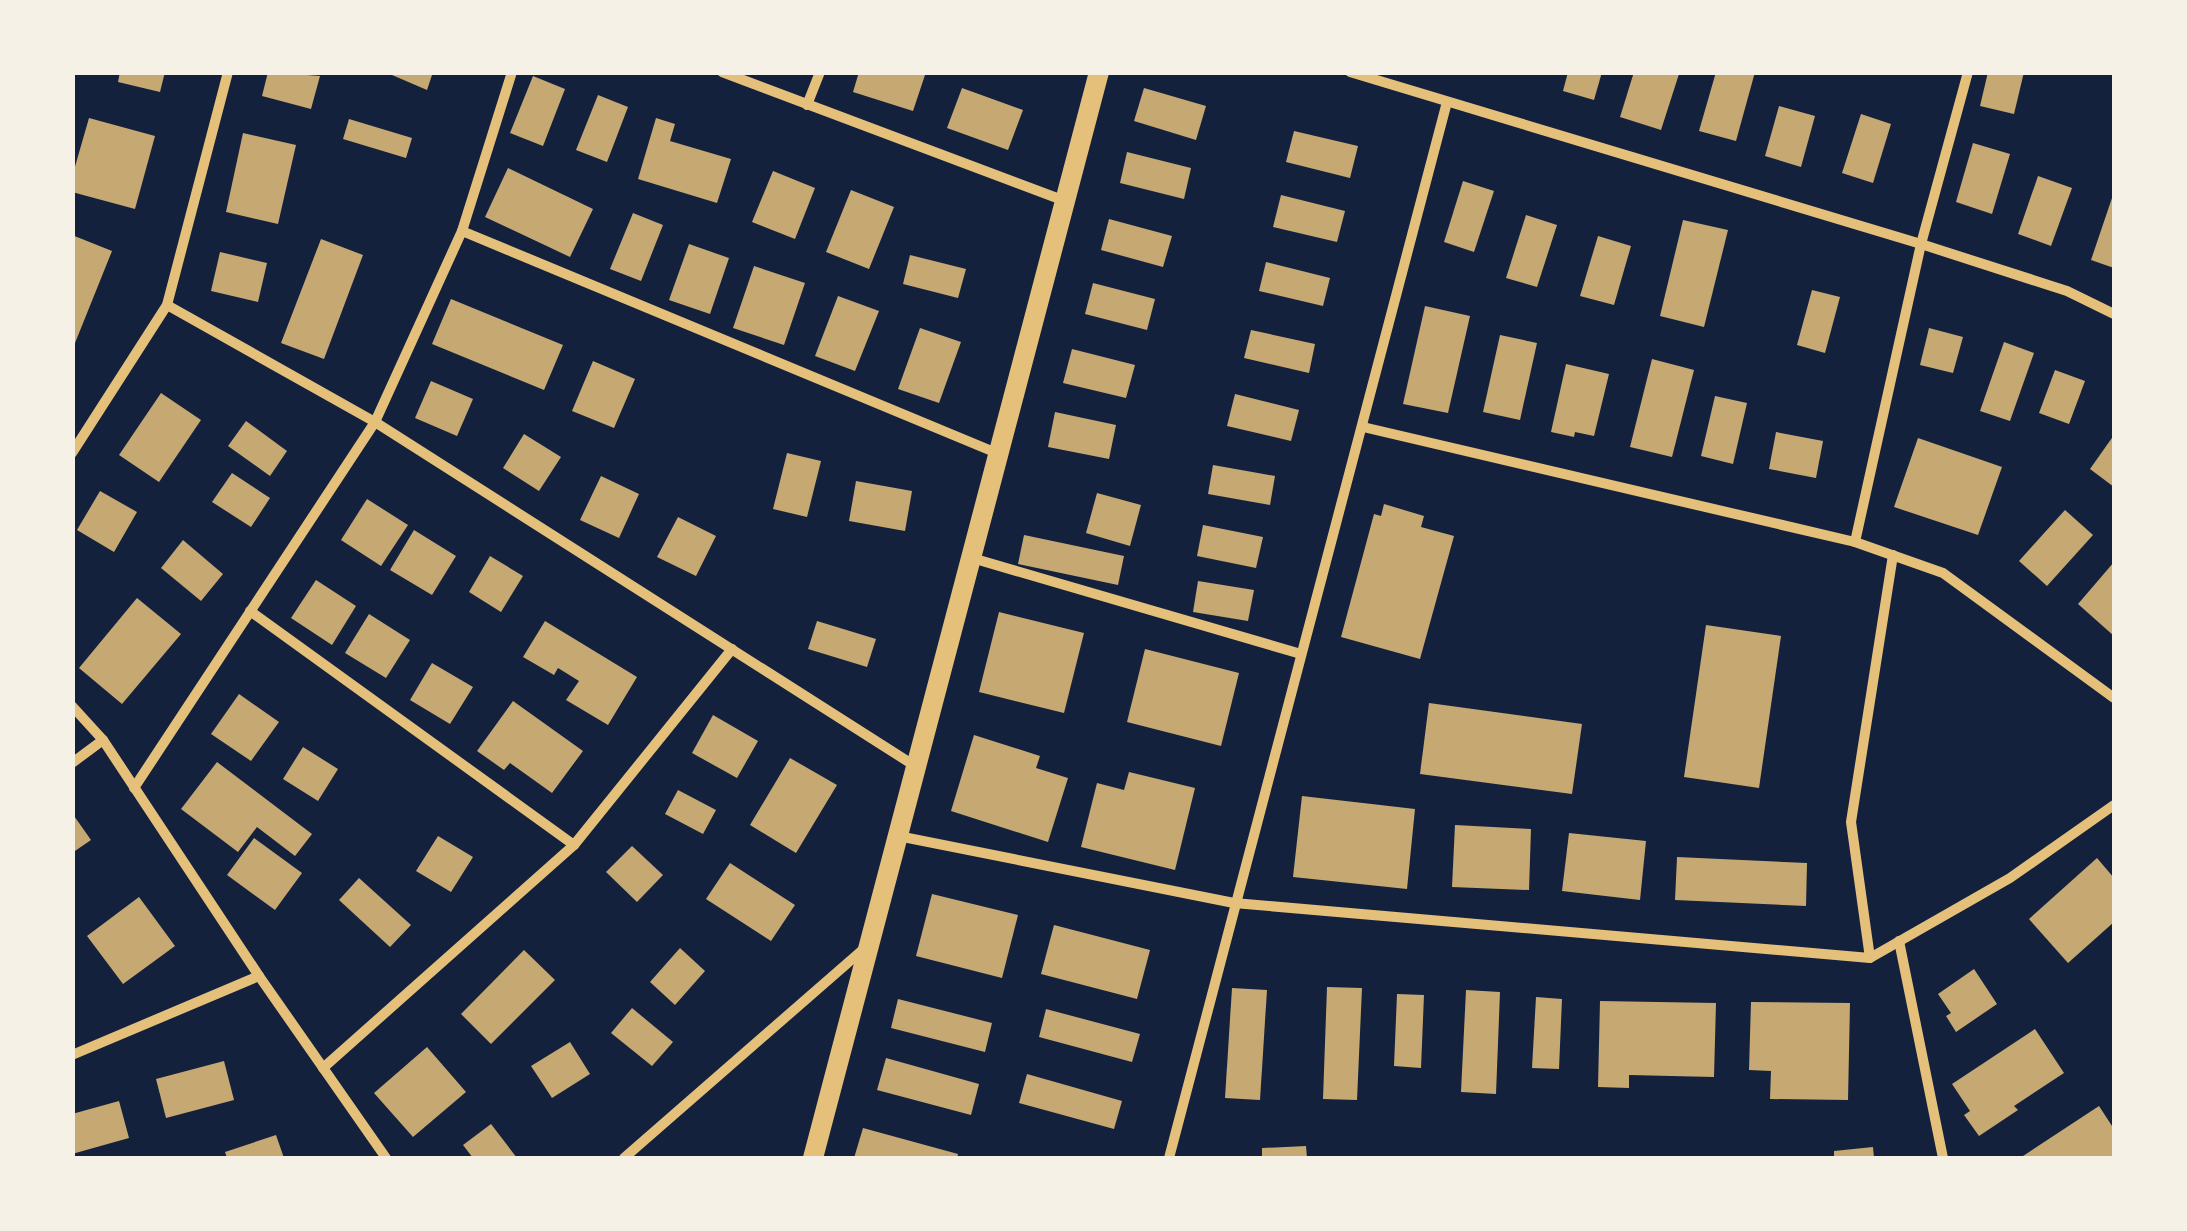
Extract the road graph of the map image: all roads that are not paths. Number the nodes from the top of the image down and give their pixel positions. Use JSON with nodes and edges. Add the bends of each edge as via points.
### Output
{"nodes":[{"id":1,"x":228,"y":72,"type":"edge"},
{"id":2,"x":512,"y":72,"type":"edge"},
{"id":3,"x":722,"y":72,"type":"edge"},
{"id":4,"x":820,"y":72,"type":"edge"},
{"id":5,"x":1099,"y":72,"type":"edge"},
{"id":6,"x":1350,"y":72,"type":"edge"},
{"id":7,"x":1968,"y":72,"type":"edge"},
{"id":8,"x":1447,"y":102,"type":"junction"},
{"id":9,"x":808,"y":105,"type":"junction"},
{"id":10,"x":1066,"y":201,"type":"junction"},
{"id":11,"x":462,"y":231,"type":"junction"},
{"id":12,"x":1921,"y":244,"type":"junction"},
{"id":13,"x":167,"y":306,"type":"junction"},
{"id":14,"x":2114,"y":314,"type":"edge"},
{"id":15,"x":375,"y":422,"type":"junction"},
{"id":16,"x":1362,"y":427,"type":"junction"},
{"id":17,"x":72,"y":453,"type":"edge"},
{"id":18,"x":1000,"y":454,"type":"junction"},
{"id":19,"x":1855,"y":542,"type":"junction"},
{"id":20,"x":1893,"y":556,"type":"junction"},
{"id":21,"x":972,"y":558,"type":"junction"},
{"id":22,"x":250,"y":611,"type":"junction"},
{"id":23,"x":732,"y":650,"type":"junction"},
{"id":24,"x":1301,"y":654,"type":"junction"},
{"id":25,"x":2114,"y":698,"type":"edge"},
{"id":26,"x":72,"y":706,"type":"edge"},
{"id":27,"x":102,"y":740,"type":"junction"},
{"id":28,"x":72,"y":762,"type":"edge"},
{"id":29,"x":916,"y":767,"type":"junction"},
{"id":30,"x":134,"y":788,"type":"junction"},
{"id":31,"x":2114,"y":804,"type":"edge"},
{"id":32,"x":898,"y":836,"type":"junction"},
{"id":33,"x":574,"y":845,"type":"junction"},
{"id":34,"x":1234,"y":903,"type":"junction"},
{"id":35,"x":1899,"y":941,"type":"junction"},
{"id":36,"x":870,"y":942,"type":"junction"},
{"id":37,"x":1870,"y":958,"type":"junction"},
{"id":38,"x":259,"y":976,"type":"junction"},
{"id":39,"x":72,"y":1054,"type":"edge"},
{"id":40,"x":323,"y":1068,"type":"junction"},
{"id":41,"x":386,"y":1158,"type":"edge"},
{"id":42,"x":624,"y":1158,"type":"edge"},
{"id":43,"x":813,"y":1158,"type":"edge"},
{"id":44,"x":1168,"y":1158,"type":"edge"},
{"id":45,"x":1942,"y":1158,"type":"edge"}],
"edges":[{"from":1,"to":13,"type":"street"},
{"from":2,"to":11,"type":"street"},
{"from":3,"to":9,"type":"street"},
{"from":4,"to":9,"type":"street"},
{"from":5,"to":10,"type":"main road"},
{"from":6,"to":8,"type":"street"},
{"from":7,"to":12,"type":"street"},
{"from":8,"to":12,"type":"street"},
{"from":8,"to":16,"type":"street"},
{"from":9,"to":10,"type":"street"},
{"from":10,"to":18,"type":"main road"},
{"from":11,"to":15,"type":"street"},
{"from":11,"to":18,"type":"street"},
{"from":12,"to":14,"type":"street","via":[[2067,291]]},
{"from":12,"to":19,"type":"street"},
{"from":13,"to":15,"type":"street"},
{"from":13,"to":17,"type":"street"},
{"from":15,"to":22,"type":"street"},
{"from":15,"to":23,"type":"street"},
{"from":16,"to":19,"type":"street"},
{"from":16,"to":24,"type":"street"},
{"from":18,"to":21,"type":"main road"},
{"from":19,"to":20,"type":"street"},
{"from":20,"to":25,"type":"street","via":[[1943,573]]},
{"from":20,"to":37,"type":"street","via":[[1851,822]]},
{"from":21,"to":24,"type":"street"},
{"from":21,"to":29,"type":"main road"},
{"from":22,"to":30,"type":"street"},
{"from":22,"to":33,"type":"street"},
{"from":23,"to":29,"type":"street"},
{"from":23,"to":33,"type":"street"},
{"from":24,"to":34,"type":"street"},
{"from":26,"to":27,"type":"street"},
{"from":27,"to":28,"type":"street"},
{"from":27,"to":30,"type":"street"},
{"from":29,"to":32,"type":"main road"},
{"from":30,"to":38,"type":"street"},
{"from":31,"to":35,"type":"street","via":[[2010,878]]},
{"from":32,"to":34,"type":"street"},
{"from":32,"to":36,"type":"main road"},
{"from":33,"to":40,"type":"street"},
{"from":34,"to":37,"type":"street"},
{"from":34,"to":44,"type":"street"},
{"from":35,"to":37,"type":"street"},
{"from":35,"to":45,"type":"street"},
{"from":36,"to":42,"type":"street"},
{"from":36,"to":43,"type":"main road"},
{"from":38,"to":39,"type":"street"},
{"from":38,"to":40,"type":"street"},
{"from":40,"to":41,"type":"street"}]}
